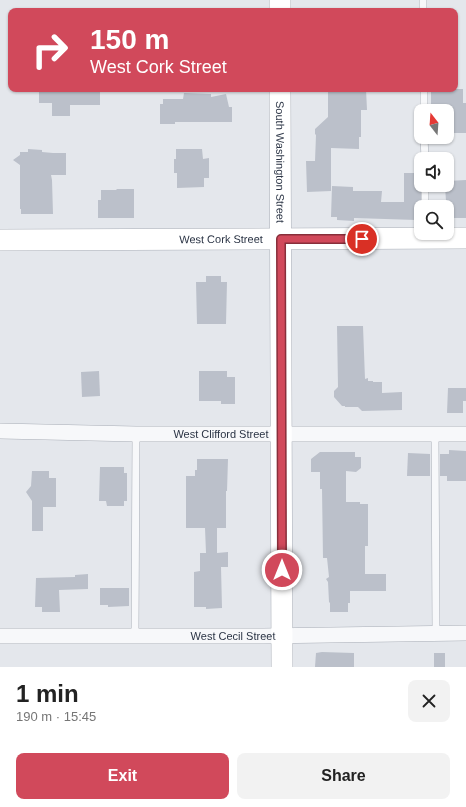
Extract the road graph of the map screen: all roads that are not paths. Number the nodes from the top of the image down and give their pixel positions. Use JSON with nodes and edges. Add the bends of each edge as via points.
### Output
{"nodes":[{"id":1,"x":280,"y":92,"type":"edge"},
{"id":2,"x":424,"y":92,"type":"edge"},
{"id":3,"x":424,"y":104,"type":"edge"},
{"id":4,"x":414,"y":236,"type":"edge"},
{"id":5,"x":454,"y":237,"type":"edge"},
{"id":6,"x":466,"y":238,"type":"edge"},
{"id":7,"x":281,"y":239,"type":"junction"},
{"id":8,"x":0,"y":240,"type":"edge"},
{"id":9,"x":0,"y":431,"type":"edge"},
{"id":10,"x":136,"y":434,"type":"junction"},
{"id":11,"x":281,"y":434,"type":"junction"},
{"id":12,"x":435,"y":434,"type":"junction"},
{"id":13,"x":466,"y":434,"type":"edge"},
{"id":14,"x":436,"y":633,"type":"junction"},
{"id":15,"x":466,"y":633,"type":"edge"},
{"id":16,"x":135,"y":635,"type":"junction"},
{"id":17,"x":0,"y":636,"type":"edge"},
{"id":18,"x":282,"y":636,"type":"junction"},
{"id":19,"x":282,"y":667,"type":"edge"}],
"edges":[{"from":1,"to":7,"type":"street","name":"South Washington Street"},
{"from":2,"to":3,"type":"lane"},
{"from":4,"to":7,"type":"street","name":"West Cork Street"},
{"from":5,"to":6,"type":"street","name":"West Cork Street"},
{"from":7,"to":8,"type":"street","name":"West Cork Street"},
{"from":7,"to":11,"type":"street","name":"South Washington Street"},
{"from":9,"to":10,"type":"street","name":"West Clifford Street"},
{"from":10,"to":11,"type":"street","name":"West Clifford Street"},
{"from":10,"to":16,"type":"lane"},
{"from":11,"to":12,"type":"street","name":"West Clifford Street"},
{"from":11,"to":18,"type":"street","name":"South Washington Street"},
{"from":12,"to":13,"type":"street","name":"West Clifford Street"},
{"from":12,"to":14,"type":"lane"},
{"from":14,"to":15,"type":"street","name":"West Cecil Street"},
{"from":14,"to":18,"type":"street","name":"West Cecil Street"},
{"from":16,"to":17,"type":"street","name":"West Cecil Street"},
{"from":16,"to":18,"type":"street","name":"West Cecil Street"},
{"from":18,"to":19,"type":"street","name":"South Washington Street"}]}
